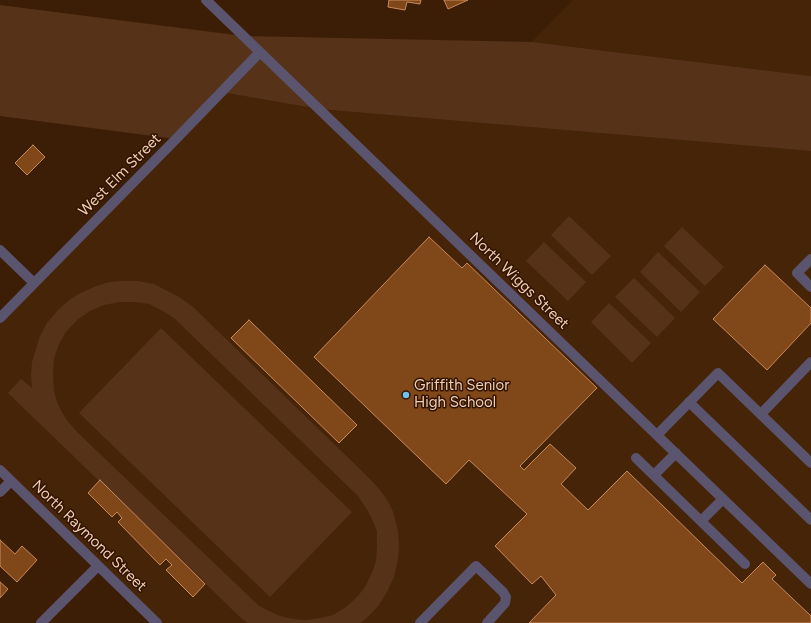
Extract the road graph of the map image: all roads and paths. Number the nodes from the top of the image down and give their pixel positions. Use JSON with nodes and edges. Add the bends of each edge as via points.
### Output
{"nodes":[{"id":1,"x":206,"y":0,"type":"edge"},
{"id":2,"x":260,"y":52,"type":"junction"},
{"id":3,"x":0,"y":250,"type":"edge"},
{"id":4,"x":811,"y":259,"type":"edge"},
{"id":5,"x":34,"y":283,"type":"junction"},
{"id":6,"x":811,"y":287,"type":"edge"},
{"id":7,"x":0,"y":318,"type":"edge"},
{"id":8,"x":811,"y":362,"type":"edge"},
{"id":9,"x":689,"y":402,"type":"junction"},
{"id":10,"x":761,"y":414,"type":"junction"},
{"id":11,"x":657,"y":435,"type":"junction"},
{"id":12,"x":676,"y":453,"type":"junction"},
{"id":13,"x":636,"y":458,"type":"dead end"},
{"id":14,"x":811,"y":463,"type":"edge"},
{"id":15,"x":0,"y":470,"type":"edge"},
{"id":16,"x":654,"y":475,"type":"junction"},
{"id":17,"x":11,"y":481,"type":"junction"},
{"id":18,"x":0,"y":492,"type":"edge"},
{"id":19,"x":723,"y":499,"type":"junction"},
{"id":20,"x":811,"y":520,"type":"edge"},
{"id":21,"x":702,"y":521,"type":"junction"},
{"id":22,"x":745,"y":564,"type":"dead end"},
{"id":23,"x":98,"y":566,"type":"junction"},
{"id":24,"x":811,"y":584,"type":"edge"},
{"id":25,"x":41,"y":623,"type":"edge"},
{"id":26,"x":157,"y":623,"type":"edge"},
{"id":27,"x":420,"y":623,"type":"edge"},
{"id":28,"x":487,"y":623,"type":"edge"}],
"edges":[{"from":1,"to":2,"type":"street","name":"North Wiggs Street"},
{"from":2,"to":5,"type":"street","name":"West Elm Street"},
{"from":2,"to":11,"type":"street","name":"North Wiggs Street"},
{"from":3,"to":5,"type":"street"},
{"from":4,"to":6,"type":"street","via":[[797,273]]},
{"from":5,"to":7,"type":"street","name":"West Elm Street"},
{"from":8,"to":10,"type":"street"},
{"from":9,"to":10,"type":"street","via":[[718,373]]},
{"from":9,"to":11,"type":"street"},
{"from":9,"to":20,"type":"street"},
{"from":10,"to":14,"type":"street"},
{"from":11,"to":12,"type":"street","name":"North Wiggs Street"},
{"from":12,"to":16,"type":"street"},
{"from":12,"to":19,"type":"street","name":"North Wiggs Street"},
{"from":13,"to":16,"type":"street"},
{"from":15,"to":17,"type":"street","name":"North Raymond Street"},
{"from":16,"to":21,"type":"street"},
{"from":17,"to":18,"type":"street"},
{"from":17,"to":23,"type":"street","name":"North Raymond Street"},
{"from":19,"to":21,"type":"street"},
{"from":19,"to":24,"type":"street","name":"North Wiggs Street"},
{"from":21,"to":22,"type":"street"},
{"from":23,"to":25,"type":"street"},
{"from":23,"to":26,"type":"street","name":"North Raymond Street"},
{"from":27,"to":28,"type":"street","via":[[476,566],[504,592],[506,597]]}]}
